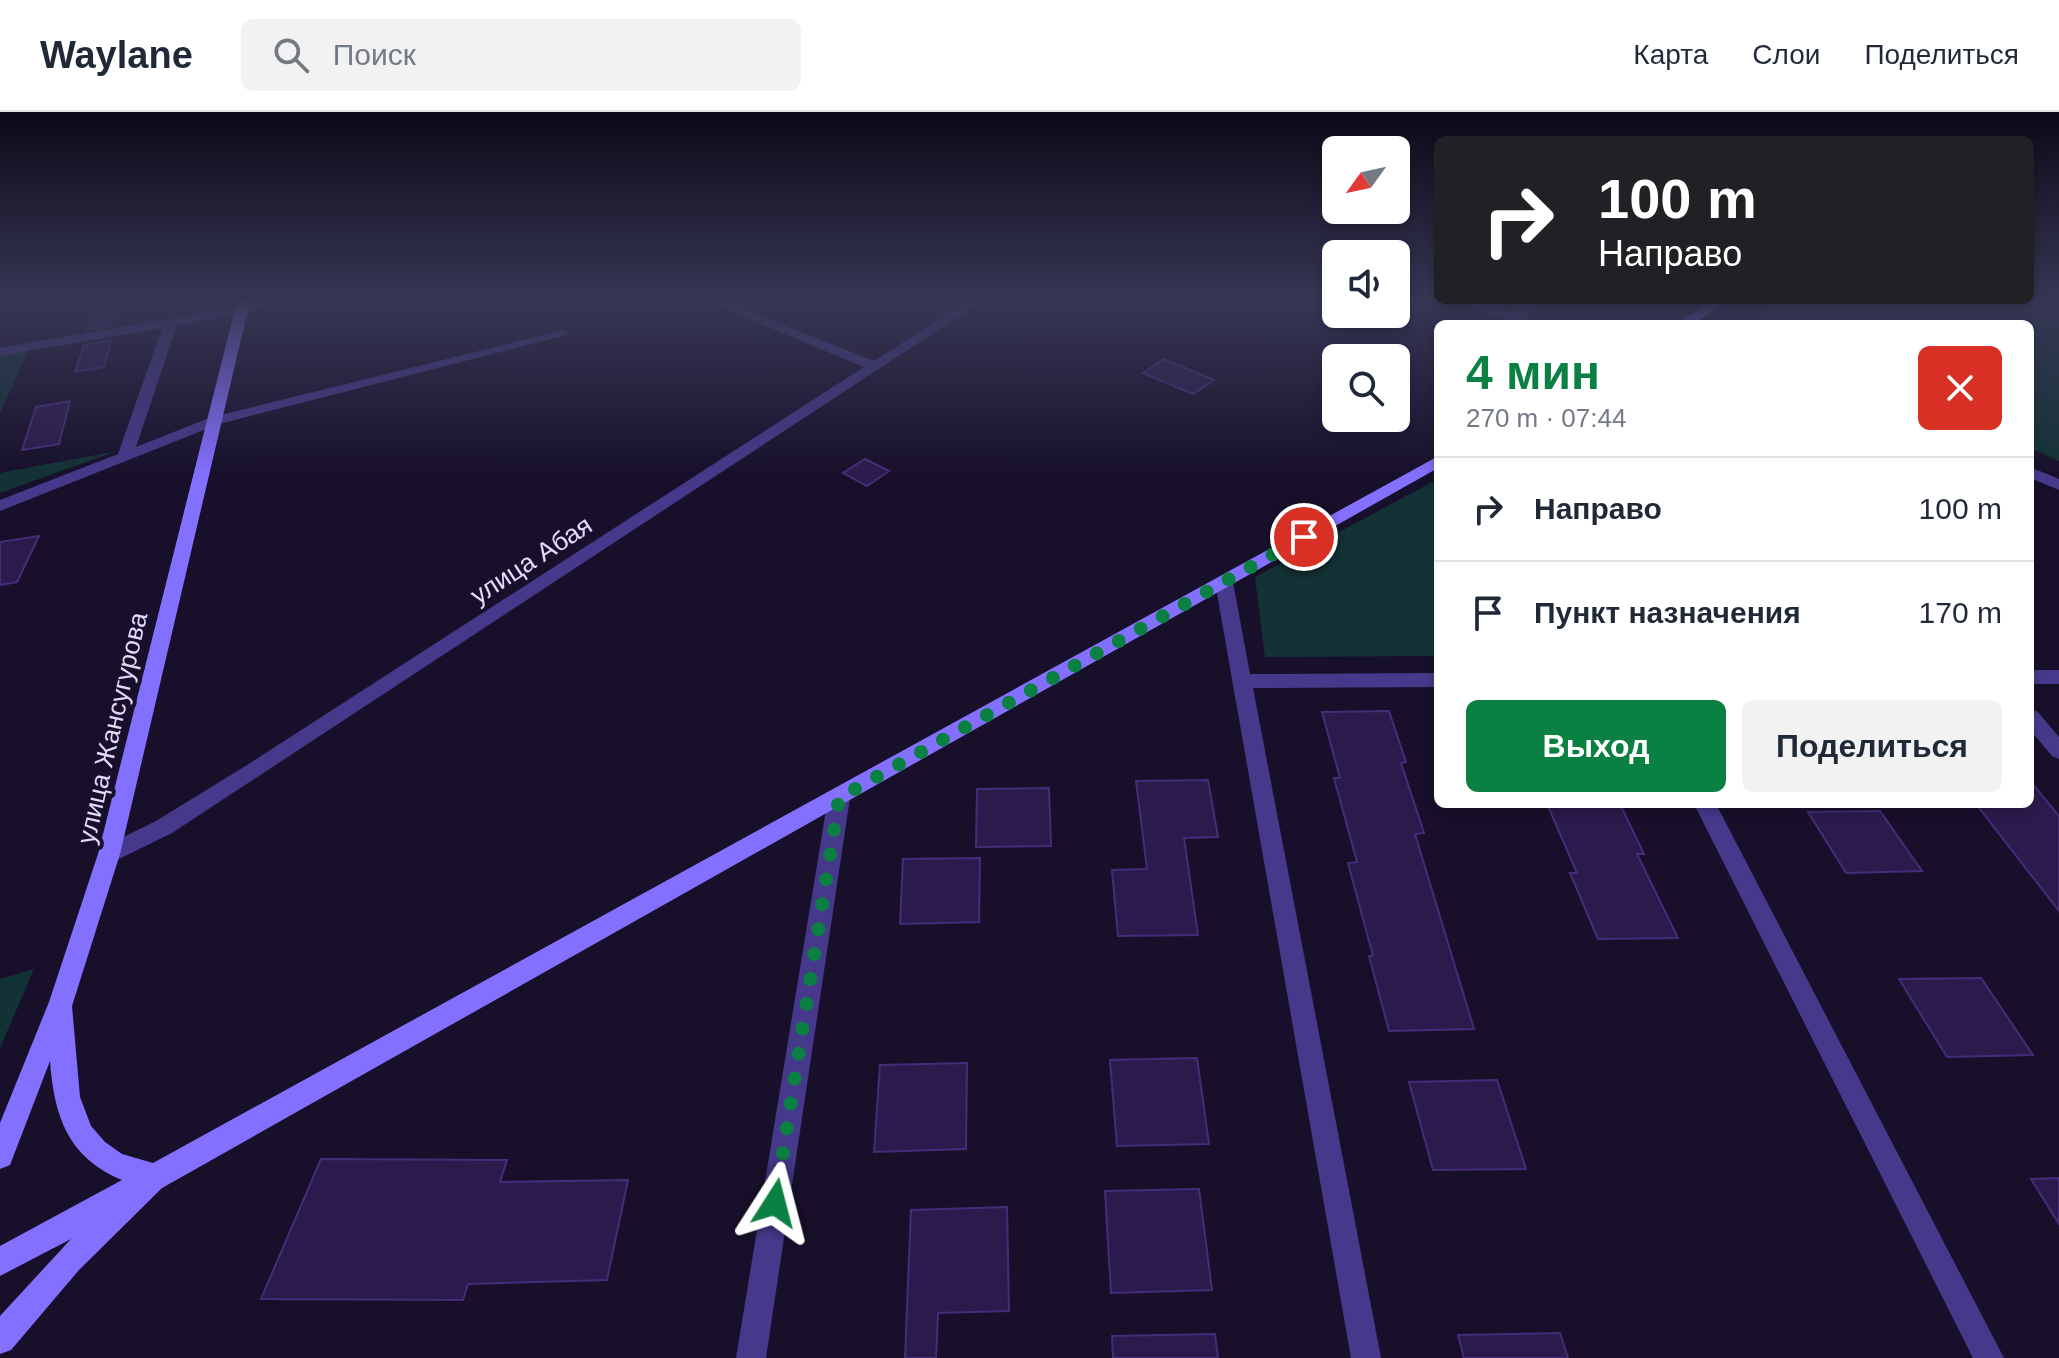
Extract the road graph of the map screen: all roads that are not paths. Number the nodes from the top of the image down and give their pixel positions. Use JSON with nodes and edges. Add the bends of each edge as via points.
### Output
{"nodes":[{"id":1,"x":158,"y":359,"type":"edge"},
{"id":2,"x":230,"y":359,"type":"edge"},
{"id":3,"x":462,"y":359,"type":"edge"},
{"id":4,"x":856,"y":359,"type":"edge"},
{"id":5,"x":888,"y":359,"type":"edge"},
{"id":6,"x":876,"y":367,"type":"junction"},
{"id":7,"x":214,"y":421,"type":"junction"},
{"id":8,"x":125,"y":456,"type":"junction"},
{"id":9,"x":1434,"y":464,"type":"edge"},
{"id":10,"x":2034,"y":474,"type":"edge"},
{"id":11,"x":2059,"y":485,"type":"edge"},
{"id":12,"x":0,"y":506,"type":"edge"},
{"id":13,"x":1224,"y":582,"type":"junction"},
{"id":14,"x":2034,"y":677,"type":"edge"},
{"id":15,"x":2059,"y":677,"type":"edge"},
{"id":16,"x":1434,"y":680,"type":"edge"},
{"id":17,"x":1242,"y":681,"type":"junction"},
{"id":18,"x":2034,"y":721,"type":"edge"},
{"id":19,"x":2059,"y":751,"type":"edge"},
{"id":20,"x":839,"y":798,"type":"junction"},
{"id":21,"x":1707,"y":808,"type":"edge"},
{"id":22,"x":109,"y":854,"type":"junction"},
{"id":23,"x":61,"y":1002,"type":"junction"},
{"id":24,"x":0,"y":1156,"type":"edge"},
{"id":25,"x":154,"y":1177,"type":"junction"},
{"id":26,"x":0,"y":1262,"type":"edge"},
{"id":27,"x":0,"y":1339,"type":"edge"},
{"id":28,"x":751,"y":1358,"type":"edge"},
{"id":29,"x":1366,"y":1358,"type":"edge"},
{"id":30,"x":1989,"y":1358,"type":"edge"}],
"edges":[{"from":1,"to":8,"type":"street"},
{"from":2,"to":7,"type":"main road","name":"улица Жансугурова"},
{"from":3,"to":7,"type":"street"},
{"from":4,"to":6,"type":"street"},
{"from":5,"to":6,"type":"street","name":"улица Абая"},
{"from":6,"to":22,"type":"street","name":"улица Абая","via":[[254,770],[164,827]]},
{"from":7,"to":8,"type":"street"},
{"from":7,"to":22,"type":"main road","name":"улица Жансугурова"},
{"from":8,"to":12,"type":"street"},
{"from":9,"to":13,"type":"main road"},
{"from":10,"to":11,"type":"street"},
{"from":13,"to":17,"type":"street"},
{"from":13,"to":20,"type":"main road"},
{"from":14,"to":15,"type":"street"},
{"from":16,"to":17,"type":"street"},
{"from":17,"to":29,"type":"street"},
{"from":18,"to":19,"type":"street"},
{"from":20,"to":25,"type":"main road"},
{"from":20,"to":28,"type":"street"},
{"from":21,"to":30,"type":"street"},
{"from":22,"to":23,"type":"main road","name":"улица Жансугурова"},
{"from":23,"to":24,"type":"main road","name":"улица Жансугурова"},
{"from":23,"to":25,"type":"main road","via":[[64,1073],[70,1109],[83,1139],[111,1162]]},
{"from":25,"to":26,"type":"main road"},
{"from":25,"to":27,"type":"main road","via":[[69,1260]]}]}
